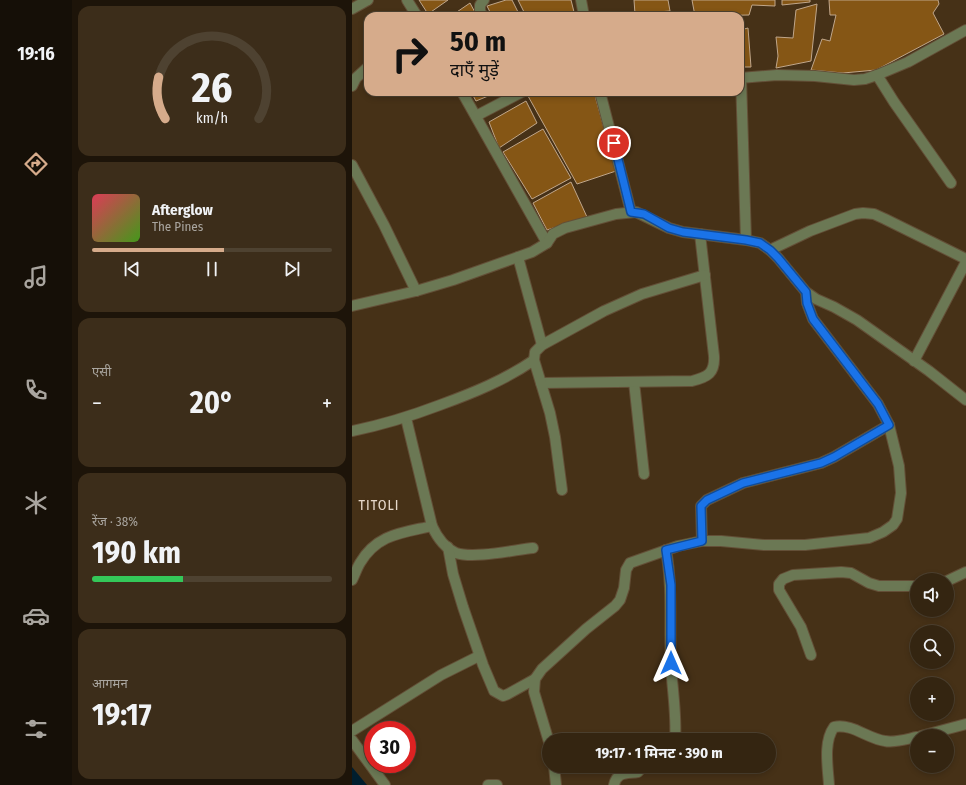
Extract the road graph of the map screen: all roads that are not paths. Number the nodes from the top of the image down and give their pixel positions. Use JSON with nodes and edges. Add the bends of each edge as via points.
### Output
{"nodes":[{"id":1,"x":368,"y":0,"type":"edge"},
{"id":2,"x":407,"y":0,"type":"edge"},
{"id":3,"x":484,"y":0,"type":"edge"},
{"id":4,"x":581,"y":0,"type":"edge"},
{"id":5,"x":352,"y":9,"type":"edge"},
{"id":6,"x":414,"y":12,"type":"edge"},
{"id":7,"x":481,"y":12,"type":"edge"},
{"id":8,"x":583,"y":12,"type":"edge"},
{"id":9,"x":966,"y":30,"type":"edge"},
{"id":10,"x":364,"y":71,"type":"edge"},
{"id":11,"x":877,"y":75,"type":"junction"},
{"id":12,"x":744,"y":78,"type":"edge"},
{"id":13,"x":352,"y":86,"type":"edge"},
{"id":14,"x":464,"y":96,"type":"edge"},
{"id":15,"x":514,"y":96,"type":"edge"},
{"id":16,"x":601,"y":96,"type":"edge"},
{"id":17,"x":741,"y":96,"type":"edge"},
{"id":18,"x":476,"y":116,"type":"junction"},
{"id":19,"x":352,"y":165,"type":"edge"},
{"id":20,"x":951,"y":182,"type":"dead end"},
{"id":21,"x":631,"y":212,"type":"junction"},
{"id":22,"x":700,"y":234,"type":"junction"},
{"id":23,"x":746,"y":240,"type":"junction"},
{"id":24,"x":547,"y":243,"type":"junction"},
{"id":25,"x":770,"y":250,"type":"junction"},
{"id":26,"x":518,"y":257,"type":"junction"},
{"id":27,"x":966,"y":259,"type":"edge"},
{"id":28,"x":966,"y":262,"type":"edge"},
{"id":29,"x":705,"y":274,"type":"junction"},
{"id":30,"x":416,"y":291,"type":"junction"},
{"id":31,"x":806,"y":292,"type":"junction"},
{"id":32,"x":352,"y":306,"type":"edge"},
{"id":33,"x":542,"y":345,"type":"junction"},
{"id":34,"x":534,"y":360,"type":"junction"},
{"id":35,"x":914,"y":361,"type":"junction"},
{"id":36,"x":634,"y":382,"type":"junction"},
{"id":37,"x":541,"y":383,"type":"junction"},
{"id":38,"x":966,"y":400,"type":"edge"},
{"id":39,"x":406,"y":418,"type":"junction"},
{"id":40,"x":889,"y":425,"type":"junction"},
{"id":41,"x":352,"y":431,"type":"edge"},
{"id":42,"x":644,"y":474,"type":"dead end"},
{"id":43,"x":562,"y":490,"type":"dead end"},
{"id":44,"x":432,"y":526,"type":"junction"},
{"id":45,"x":702,"y":541,"type":"junction"},
{"id":46,"x":448,"y":547,"type":"junction"},
{"id":47,"x":533,"y":548,"type":"dead end"},
{"id":48,"x":666,"y":550,"type":"junction"},
{"id":49,"x":966,"y":572,"type":"edge"},
{"id":50,"x":954,"y":578,"type":"edge"},
{"id":51,"x":352,"y":580,"type":"edge"},
{"id":52,"x":910,"y":586,"type":"edge"},
{"id":53,"x":812,"y":655,"type":"dead end"},
{"id":54,"x":480,"y":656,"type":"junction"},
{"id":55,"x":535,"y":679,"type":"junction"},
{"id":56,"x":966,"y":724,"type":"edge"},
{"id":57,"x":947,"y":729,"type":"edge"},
{"id":58,"x":352,"y":731,"type":"edge"},
{"id":59,"x":546,"y":733,"type":"edge"},
{"id":60,"x":674,"y":733,"type":"edge"},
{"id":61,"x":910,"y":738,"type":"edge"},
{"id":62,"x":352,"y":740,"type":"edge"},
{"id":63,"x":555,"y":773,"type":"edge"},
{"id":64,"x":630,"y":773,"type":"edge"},
{"id":65,"x":384,"y":785,"type":"edge"},
{"id":66,"x":488,"y":785,"type":"edge"},
{"id":67,"x":497,"y":785,"type":"edge"},
{"id":68,"x":556,"y":785,"type":"edge"},
{"id":69,"x":614,"y":785,"type":"edge"},
{"id":70,"x":830,"y":785,"type":"edge"}],
"edges":[{"from":1,"to":5,"type":"street"},
{"from":2,"to":6,"type":"street"},
{"from":3,"to":7,"type":"street","via":[[480,5]]},
{"from":4,"to":8,"type":"street"},
{"from":9,"to":11,"type":"street","via":[[908,62]]},
{"from":10,"to":13,"type":"street"},
{"from":11,"to":12,"type":"street","via":[[854,80],[777,75]]},
{"from":11,"to":20,"type":"street"},
{"from":14,"to":18,"type":"street"},
{"from":15,"to":18,"type":"street"},
{"from":16,"to":21,"type":"street"},
{"from":17,"to":23,"type":"street"},
{"from":18,"to":24,"type":"street"},
{"from":19,"to":30,"type":"street"},
{"from":21,"to":22,"type":"street","via":[[644,214],[669,228]]},
{"from":21,"to":24,"type":"street","via":[[565,228],[553,234]]},
{"from":22,"to":23,"type":"street"},
{"from":22,"to":29,"type":"street"},
{"from":23,"to":25,"type":"street","via":[[760,243]]},
{"from":24,"to":26,"type":"street"},
{"from":25,"to":27,"type":"street","via":[[810,231],[863,213],[874,214]]},
{"from":25,"to":31,"type":"street"},
{"from":26,"to":30,"type":"street"},
{"from":26,"to":33,"type":"street"},
{"from":28,"to":35,"type":"street"},
{"from":29,"to":33,"type":"street","via":[[616,305]]},
{"from":29,"to":36,"type":"street","via":[[714,356],[712,370],[703,378],[692,381]]},
{"from":30,"to":32,"type":"street"},
{"from":31,"to":35,"type":"street","via":[[857,320]]},
{"from":31,"to":40,"type":"street","via":[[813,319],[878,404]]},
{"from":33,"to":34,"type":"street","via":[[535,352]]},
{"from":34,"to":37,"type":"street"},
{"from":34,"to":39,"type":"street","via":[[502,380],[472,394]]},
{"from":35,"to":38,"type":"street"},
{"from":36,"to":37,"type":"street"},
{"from":36,"to":42,"type":"street"},
{"from":37,"to":43,"type":"street","via":[[555,437]]},
{"from":39,"to":41,"type":"street"},
{"from":39,"to":44,"type":"street"},
{"from":40,"to":45,"type":"street","via":[[821,463],[743,483],[707,500],[701,506]]},
{"from":40,"to":45,"type":"street","via":[[899,466],[901,493],[897,519],[883,532],[869,538],[805,545]]},
{"from":44,"to":46,"type":"street","via":[[436,536]]},
{"from":44,"to":51,"type":"street","via":[[395,534],[376,543],[359,564]]},
{"from":45,"to":48,"type":"street"},
{"from":46,"to":47,"type":"street","via":[[455,552],[477,555]]},
{"from":46,"to":54,"type":"street","via":[[457,587]]},
{"from":48,"to":55,"type":"street","via":[[630,563],[626,570],[620,600],[542,669]]},
{"from":48,"to":60,"type":"street","via":[[671,585]]},
{"from":49,"to":50,"type":"street"},
{"from":52,"to":53,"type":"street","via":[[879,586],[868,583],[851,572],[793,575],[783,579],[779,584],[779,590],[801,628]]},
{"from":54,"to":55,"type":"street","via":[[491,686],[498,694],[508,694]]},
{"from":54,"to":58,"type":"street","via":[[441,675]]},
{"from":55,"to":59,"type":"street","via":[[534,692]]},
{"from":56,"to":57,"type":"street"},
{"from":61,"to":70,"type":"street","via":[[885,741],[856,730],[834,727],[830,732],[828,750]]},
{"from":62,"to":65,"type":"street"},
{"from":63,"to":68,"type":"street"},
{"from":64,"to":69,"type":"street","via":[[621,774]]},
{"from":66,"to":67,"type":"street"}]}
